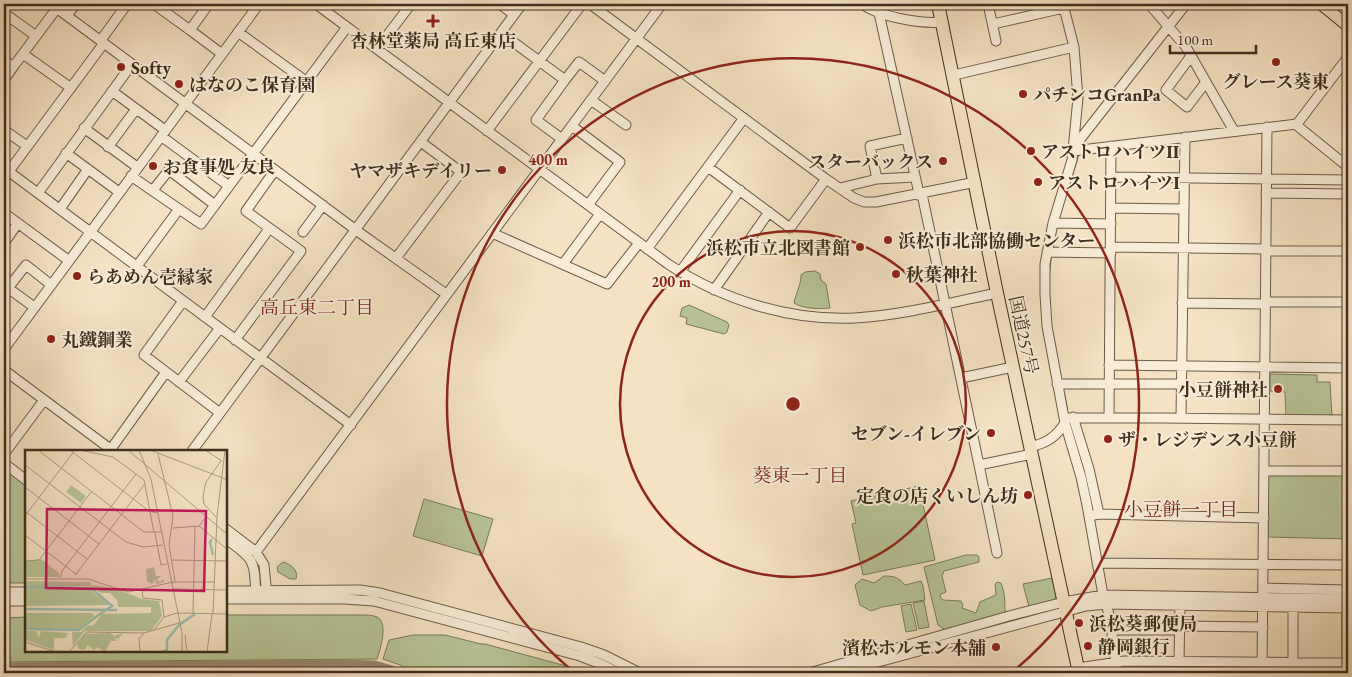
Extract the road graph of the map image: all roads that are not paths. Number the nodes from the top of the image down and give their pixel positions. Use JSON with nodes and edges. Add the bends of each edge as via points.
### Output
{"nodes":[{"id":1,"x":76,"y":4,"type":"edge"},
{"id":2,"x":127,"y":4,"type":"edge"},
{"id":3,"x":154,"y":4,"type":"edge"},
{"id":4,"x":208,"y":4,"type":"edge"},
{"id":5,"x":259,"y":4,"type":"edge"},
{"id":6,"x":316,"y":4,"type":"edge"},
{"id":7,"x":411,"y":4,"type":"edge"},
{"id":8,"x":500,"y":4,"type":"edge"},
{"id":9,"x":522,"y":4,"type":"edge"},
{"id":10,"x":582,"y":4,"type":"edge"},
{"id":11,"x":590,"y":4,"type":"edge"},
{"id":12,"x":662,"y":4,"type":"edge"},
{"id":13,"x":862,"y":4,"type":"edge"},
{"id":14,"x":938,"y":4,"type":"edge"},
{"id":15,"x":988,"y":4,"type":"edge"},
{"id":16,"x":1149,"y":4,"type":"edge"},
{"id":17,"x":1186,"y":4,"type":"edge"},
{"id":18,"x":1321,"y":4,"type":"edge"},
{"id":19,"x":54,"y":6,"type":"edge"},
{"id":20,"x":1064,"y":6,"type":"edge"},
{"id":21,"x":878,"y":8,"type":"edge"},
{"id":22,"x":4,"y":13,"type":"edge"},
{"id":23,"x":67,"y":15,"type":"junction"},
{"id":24,"x":514,"y":15,"type":"junction"},
{"id":25,"x":942,"y":22,"type":"junction"},
{"id":26,"x":993,"y":24,"type":"junction"},
{"id":27,"x":1168,"y":26,"type":"junction"},
{"id":28,"x":1348,"y":26,"type":"edge"},
{"id":29,"x":346,"y":27,"type":"junction"},
{"id":30,"x":190,"y":30,"type":"junction"},
{"id":31,"x":238,"y":32,"type":"junction"},
{"id":32,"x":501,"y":34,"type":"junction"},
{"id":33,"x":36,"y":36,"type":"junction"},
{"id":34,"x":636,"y":38,"type":"junction"},
{"id":35,"x":102,"y":41,"type":"junction"},
{"id":36,"x":996,"y":41,"type":"dead end"},
{"id":37,"x":1074,"y":47,"type":"junction"},
{"id":38,"x":377,"y":49,"type":"junction"},
{"id":39,"x":23,"y":54,"type":"junction"},
{"id":40,"x":222,"y":54,"type":"junction"},
{"id":41,"x":1191,"y":56,"type":"junction"},
{"id":42,"x":1348,"y":57,"type":"edge"},
{"id":43,"x":4,"y":60,"type":"edge"},
{"id":44,"x":539,"y":61,"type":"junction"},
{"id":45,"x":132,"y":64,"type":"junction"},
{"id":46,"x":13,"y":67,"type":"junction"},
{"id":47,"x":954,"y":75,"type":"junction"},
{"id":48,"x":4,"y":80,"type":"edge"},
{"id":49,"x":565,"y":80,"type":"junction"},
{"id":50,"x":605,"y":81,"type":"junction"},
{"id":51,"x":307,"y":82,"type":"junction"},
{"id":52,"x":1206,"y":82,"type":"junction"},
{"id":53,"x":70,"y":88,"type":"junction"},
{"id":54,"x":112,"y":91,"type":"junction"},
{"id":55,"x":591,"y":100,"type":"junction"},
{"id":56,"x":186,"y":103,"type":"junction"},
{"id":57,"x":448,"y":103,"type":"junction"},
{"id":58,"x":136,"y":109,"type":"junction"},
{"id":59,"x":744,"y":118,"type":"junction"},
{"id":60,"x":1295,"y":124,"type":"junction"},
{"id":61,"x":626,"y":125,"type":"dead end"},
{"id":62,"x":572,"y":126,"type":"junction"},
{"id":63,"x":1267,"y":127,"type":"junction"},
{"id":64,"x":84,"y":128,"type":"junction"},
{"id":65,"x":4,"y":130,"type":"edge"},
{"id":66,"x":487,"y":131,"type":"junction"},
{"id":67,"x":1234,"y":131,"type":"junction"},
{"id":68,"x":163,"y":133,"type":"junction"},
{"id":69,"x":1185,"y":137,"type":"junction"},
{"id":70,"x":907,"y":138,"type":"junction"},
{"id":71,"x":562,"y":139,"type":"junction"},
{"id":72,"x":421,"y":142,"type":"junction"},
{"id":73,"x":26,"y":146,"type":"junction"},
{"id":74,"x":1111,"y":146,"type":"junction"},
{"id":75,"x":108,"y":147,"type":"junction"},
{"id":76,"x":1073,"y":151,"type":"junction"},
{"id":77,"x":66,"y":153,"type":"junction"},
{"id":78,"x":254,"y":153,"type":"junction"},
{"id":79,"x":708,"y":167,"type":"junction"},
{"id":80,"x":1348,"y":167,"type":"edge"},
{"id":81,"x":137,"y":168,"type":"junction"},
{"id":82,"x":88,"y":169,"type":"junction"},
{"id":83,"x":275,"y":170,"type":"junction"},
{"id":84,"x":539,"y":170,"type":"junction"},
{"id":85,"x":5,"y":172,"type":"edge"},
{"id":86,"x":132,"y":176,"type":"junction"},
{"id":87,"x":915,"y":177,"type":"junction"},
{"id":88,"x":1111,"y":177,"type":"junction"},
{"id":89,"x":1184,"y":178,"type":"junction"},
{"id":90,"x":826,"y":179,"type":"junction"},
{"id":91,"x":877,"y":179,"type":"junction"},
{"id":92,"x":1266,"y":179,"type":"junction"},
{"id":93,"x":1348,"y":180,"type":"edge"},
{"id":94,"x":976,"y":182,"type":"junction"},
{"id":95,"x":229,"y":186,"type":"junction"},
{"id":96,"x":840,"y":188,"type":"junction"},
{"id":97,"x":153,"y":190,"type":"junction"},
{"id":98,"x":740,"y":190,"type":"junction"},
{"id":99,"x":119,"y":192,"type":"junction"},
{"id":100,"x":38,"y":193,"type":"junction"},
{"id":101,"x":1266,"y":193,"type":"junction"},
{"id":102,"x":1348,"y":194,"type":"edge"},
{"id":103,"x":920,"y":195,"type":"junction"},
{"id":104,"x":215,"y":205,"type":"junction"},
{"id":105,"x":323,"y":205,"type":"junction"},
{"id":106,"x":588,"y":205,"type":"junction"},
{"id":107,"x":1111,"y":208,"type":"junction"},
{"id":108,"x":60,"y":209,"type":"junction"},
{"id":109,"x":1183,"y":209,"type":"junction"},
{"id":110,"x":179,"y":210,"type":"junction"},
{"id":111,"x":769,"y":212,"type":"junction"},
{"id":112,"x":4,"y":213,"type":"edge"},
{"id":113,"x":600,"y":214,"type":"junction"},
{"id":114,"x":1056,"y":223,"type":"junction"},
{"id":115,"x":18,"y":224,"type":"junction"},
{"id":116,"x":1111,"y":224,"type":"junction"},
{"id":117,"x":356,"y":229,"type":"junction"},
{"id":118,"x":270,"y":230,"type":"junction"},
{"id":119,"x":90,"y":231,"type":"junction"},
{"id":120,"x":303,"y":232,"type":"dead end"},
{"id":121,"x":492,"y":233,"type":"junction"},
{"id":122,"x":4,"y":243,"type":"edge"},
{"id":123,"x":643,"y":246,"type":"junction"},
{"id":124,"x":1183,"y":248,"type":"junction"},
{"id":125,"x":1111,"y":250,"type":"junction"},
{"id":126,"x":1266,"y":250,"type":"junction"},
{"id":127,"x":1348,"y":251,"type":"edge"},
{"id":128,"x":1050,"y":252,"type":"junction"},
{"id":129,"x":396,"y":258,"type":"junction"},
{"id":130,"x":68,"y":260,"type":"junction"},
{"id":131,"x":563,"y":264,"type":"junction"},
{"id":132,"x":137,"y":266,"type":"junction"},
{"id":133,"x":680,"y":272,"type":"junction"},
{"id":134,"x":50,"y":284,"type":"junction"},
{"id":135,"x":714,"y":290,"type":"junction"},
{"id":136,"x":997,"y":292,"type":"junction"},
{"id":137,"x":446,"y":294,"type":"junction"},
{"id":138,"x":183,"y":301,"type":"junction"},
{"id":139,"x":1348,"y":302,"type":"edge"},
{"id":140,"x":1182,"y":303,"type":"junction"},
{"id":141,"x":1266,"y":303,"type":"junction"},
{"id":142,"x":945,"y":304,"type":"junction"},
{"id":143,"x":34,"y":307,"type":"junction"},
{"id":144,"x":205,"y":317,"type":"junction"},
{"id":145,"x":220,"y":328,"type":"junction"},
{"id":146,"x":235,"y":340,"type":"junction"},
{"id":147,"x":4,"y":349,"type":"edge"},
{"id":148,"x":261,"y":358,"type":"junction"},
{"id":149,"x":1109,"y":365,"type":"junction"},
{"id":150,"x":1182,"y":365,"type":"junction"},
{"id":151,"x":1013,"y":367,"type":"junction"},
{"id":152,"x":1266,"y":367,"type":"junction"},
{"id":153,"x":1348,"y":368,"type":"edge"},
{"id":154,"x":4,"y":370,"type":"edge"},
{"id":155,"x":166,"y":372,"type":"junction"},
{"id":156,"x":961,"y":378,"type":"junction"},
{"id":157,"x":179,"y":382,"type":"junction"},
{"id":158,"x":1060,"y":384,"type":"junction"},
{"id":159,"x":1109,"y":384,"type":"junction"},
{"id":160,"x":1182,"y":384,"type":"junction"},
{"id":161,"x":44,"y":400,"type":"junction"},
{"id":162,"x":220,"y":413,"type":"junction"},
{"id":163,"x":1109,"y":418,"type":"junction"},
{"id":164,"x":1181,"y":418,"type":"junction"},
{"id":165,"x":1265,"y":419,"type":"junction"},
{"id":166,"x":1067,"y":420,"type":"junction"},
{"id":167,"x":1348,"y":420,"type":"edge"},
{"id":168,"x":350,"y":424,"type":"junction"},
{"id":169,"x":112,"y":450,"type":"edge"},
{"id":170,"x":193,"y":450,"type":"edge"},
{"id":171,"x":1031,"y":450,"type":"junction"},
{"id":172,"x":4,"y":454,"type":"edge"},
{"id":173,"x":4,"y":463,"type":"edge"},
{"id":174,"x":979,"y":465,"type":"junction"},
{"id":175,"x":1264,"y":471,"type":"junction"},
{"id":176,"x":1348,"y":471,"type":"edge"},
{"id":177,"x":25,"y":479,"type":"edge"},
{"id":178,"x":1099,"y":514,"type":"junction"},
{"id":179,"x":1089,"y":517,"type":"junction"},
{"id":180,"x":1264,"y":518,"type":"junction"},
{"id":181,"x":228,"y":531,"type":"edge"},
{"id":182,"x":228,"y":540,"type":"edge"},
{"id":183,"x":256,"y":552,"type":"junction"},
{"id":184,"x":997,"y":553,"type":"dead end"},
{"id":185,"x":1097,"y":563,"type":"junction"},
{"id":186,"x":1263,"y":564,"type":"junction"},
{"id":187,"x":1348,"y":565,"type":"edge"},
{"id":188,"x":1263,"y":588,"type":"junction"},
{"id":189,"x":1348,"y":590,"type":"edge"},
{"id":190,"x":228,"y":591,"type":"edge"},
{"id":191,"x":4,"y":592,"type":"edge"},
{"id":192,"x":25,"y":592,"type":"edge"},
{"id":193,"x":256,"y":595,"type":"junction"},
{"id":194,"x":267,"y":595,"type":"junction"},
{"id":195,"x":228,"y":599,"type":"edge"},
{"id":196,"x":1105,"y":600,"type":"junction"},
{"id":197,"x":4,"y":601,"type":"edge"},
{"id":198,"x":25,"y":601,"type":"edge"},
{"id":199,"x":1264,"y":602,"type":"junction"},
{"id":200,"x":1348,"y":605,"type":"edge"},
{"id":201,"x":1065,"y":606,"type":"junction"},
{"id":202,"x":1180,"y":606,"type":"junction"},
{"id":203,"x":1293,"y":607,"type":"junction"},
{"id":204,"x":1263,"y":627,"type":"junction"},
{"id":205,"x":1180,"y":628,"type":"junction"},
{"id":206,"x":1112,"y":630,"type":"junction"},
{"id":207,"x":1179,"y":661,"type":"junction"},
{"id":208,"x":1116,"y":662,"type":"junction"},
{"id":209,"x":1263,"y":662,"type":"junction"},
{"id":210,"x":1293,"y":662,"type":"junction"},
{"id":211,"x":1347,"y":663,"type":"edge"},
{"id":212,"x":1079,"y":671,"type":"edge"},
{"id":213,"x":814,"y":672,"type":"edge"},
{"id":214,"x":619,"y":673,"type":"edge"},
{"id":215,"x":640,"y":673,"type":"edge"},
{"id":216,"x":837,"y":673,"type":"edge"},
{"id":217,"x":1117,"y":673,"type":"edge"},
{"id":218,"x":1262,"y":673,"type":"edge"}],
"edges":[{"from":1,"to":23,"type":"street"},
{"from":2,"to":35,"type":"street"},
{"from":3,"to":30,"type":"street"},
{"from":4,"to":30,"type":"street"},
{"from":5,"to":31,"type":"street"},
{"from":6,"to":29,"type":"street"},
{"from":7,"to":38,"type":"street"},
{"from":8,"to":24,"type":"street"},
{"from":9,"to":24,"type":"street"},
{"from":10,"to":44,"type":"street"},
{"from":11,"to":34,"type":"street"},
{"from":12,"to":34,"type":"street"},
{"from":13,"to":21,"type":"street"},
{"from":14,"to":25,"type":"highway","name":"国道257号"},
{"from":15,"to":26,"type":"street"},
{"from":16,"to":27,"type":"street"},
{"from":17,"to":27,"type":"street"},
{"from":18,"to":28,"type":"main road"},
{"from":19,"to":23,"type":"street"},
{"from":19,"to":33,"type":"street"},
{"from":20,"to":26,"type":"street"},
{"from":20,"to":37,"type":"street"},
{"from":21,"to":25,"type":"street","via":[[933,23]]},
{"from":21,"to":70,"type":"street"},
{"from":22,"to":33,"type":"street"},
{"from":23,"to":35,"type":"street"},
{"from":24,"to":32,"type":"street"},
{"from":25,"to":47,"type":"highway","name":"国道257号"},
{"from":26,"to":36,"type":"street"},
{"from":27,"to":41,"type":"street"},
{"from":27,"to":76,"type":"street"},
{"from":29,"to":38,"type":"street"},
{"from":29,"to":51,"type":"street"},
{"from":30,"to":40,"type":"street"},
{"from":31,"to":40,"type":"street"},
{"from":31,"to":51,"type":"street"},
{"from":32,"to":44,"type":"street"},
{"from":32,"to":57,"type":"street"},
{"from":33,"to":39,"type":"street"},
{"from":34,"to":50,"type":"street"},
{"from":34,"to":59,"type":"street"},
{"from":35,"to":45,"type":"street"},
{"from":35,"to":53,"type":"street"},
{"from":37,"to":47,"type":"street"},
{"from":37,"to":76,"type":"street","via":[[1078,98]]},
{"from":38,"to":57,"type":"street"},
{"from":39,"to":46,"type":"street"},
{"from":39,"to":53,"type":"street"},
{"from":40,"to":56,"type":"street"},
{"from":41,"to":52,"type":"street"},
{"from":41,"to":52,"type":"street","via":[[1166,90],[1187,107]]},
{"from":42,"to":60,"type":"street"},
{"from":43,"to":46,"type":"street"},
{"from":44,"to":49,"type":"street"},
{"from":44,"to":66,"type":"street"},
{"from":45,"to":54,"type":"street"},
{"from":45,"to":56,"type":"street"},
{"from":46,"to":48,"type":"street"},
{"from":47,"to":94,"type":"highway","name":"国道257号"},
{"from":49,"to":50,"type":"street","via":[[579,62]]},
{"from":49,"to":71,"type":"street","via":[[536,120]]},
{"from":50,"to":55,"type":"street"},
{"from":51,"to":78,"type":"street"},
{"from":52,"to":67,"type":"street"},
{"from":53,"to":73,"type":"street"},
{"from":54,"to":58,"type":"street"},
{"from":54,"to":64,"type":"street"},
{"from":55,"to":61,"type":"street"},
{"from":55,"to":62,"type":"street"},
{"from":56,"to":68,"type":"street"},
{"from":56,"to":78,"type":"street"},
{"from":57,"to":66,"type":"street"},
{"from":57,"to":72,"type":"street"},
{"from":58,"to":68,"type":"street"},
{"from":58,"to":75,"type":"street"},
{"from":59,"to":79,"type":"street"},
{"from":59,"to":90,"type":"street"},
{"from":60,"to":63,"type":"street"},
{"from":60,"to":80,"type":"street"},
{"from":62,"to":71,"type":"street"},
{"from":62,"to":106,"type":"street","via":[[620,162]]},
{"from":63,"to":67,"type":"street"},
{"from":63,"to":92,"type":"street"},
{"from":64,"to":75,"type":"street"},
{"from":64,"to":77,"type":"street"},
{"from":65,"to":73,"type":"street"},
{"from":66,"to":84,"type":"street"},
{"from":67,"to":69,"type":"street"},
{"from":68,"to":81,"type":"street"},
{"from":68,"to":95,"type":"street"},
{"from":69,"to":74,"type":"street"},
{"from":69,"to":89,"type":"street"},
{"from":70,"to":87,"type":"street"},
{"from":70,"to":91,"type":"street","via":[[870,146]]},
{"from":71,"to":84,"type":"street"},
{"from":72,"to":117,"type":"street"},
{"from":72,"to":129,"type":"street","via":[[461,172]]},
{"from":73,"to":85,"type":"street"},
{"from":74,"to":76,"type":"street"},
{"from":74,"to":88,"type":"street"},
{"from":75,"to":81,"type":"street"},
{"from":76,"to":114,"type":"street"},
{"from":77,"to":82,"type":"street"},
{"from":77,"to":100,"type":"street"},
{"from":78,"to":83,"type":"street"},
{"from":78,"to":95,"type":"street"},
{"from":79,"to":98,"type":"street"},
{"from":79,"to":123,"type":"street"},
{"from":81,"to":86,"type":"street"},
{"from":82,"to":99,"type":"street"},
{"from":82,"to":108,"type":"street"},
{"from":83,"to":105,"type":"street"},
{"from":83,"to":118,"type":"street","via":[[246,211]]},
{"from":84,"to":106,"type":"street"},
{"from":84,"to":121,"type":"street"},
{"from":85,"to":100,"type":"street"},
{"from":86,"to":97,"type":"street"},
{"from":86,"to":99,"type":"street"},
{"from":87,"to":91,"type":"street"},
{"from":87,"to":103,"type":"street"},
{"from":88,"to":89,"type":"street"},
{"from":88,"to":107,"type":"street"},
{"from":89,"to":92,"type":"street"},
{"from":89,"to":109,"type":"street"},
{"from":90,"to":96,"type":"street"},
{"from":90,"to":111,"type":"street","via":[[790,228]]},
{"from":91,"to":96,"type":"street"},
{"from":92,"to":93,"type":"street"},
{"from":92,"to":101,"type":"street"},
{"from":94,"to":103,"type":"street"},
{"from":94,"to":136,"type":"highway","name":"国道257号"},
{"from":95,"to":104,"type":"street"},
{"from":96,"to":103,"type":"street","via":[[864,202]]},
{"from":97,"to":104,"type":"street","via":[[169,170]]},
{"from":97,"to":110,"type":"street"},
{"from":98,"to":111,"type":"street"},
{"from":98,"to":133,"type":"street"},
{"from":99,"to":119,"type":"street"},
{"from":100,"to":108,"type":"street"},
{"from":101,"to":102,"type":"street"},
{"from":101,"to":126,"type":"street"},
{"from":103,"to":142,"type":"street"},
{"from":104,"to":110,"type":"street","via":[[201,224]]},
{"from":105,"to":117,"type":"street"},
{"from":105,"to":120,"type":"street"},
{"from":106,"to":113,"type":"street"},
{"from":107,"to":109,"type":"street"},
{"from":107,"to":116,"type":"street"},
{"from":108,"to":119,"type":"street"},
{"from":109,"to":124,"type":"street"},
{"from":110,"to":132,"type":"street"},
{"from":111,"to":135,"type":"street"},
{"from":112,"to":115,"type":"street"},
{"from":113,"to":123,"type":"street"},
{"from":113,"to":131,"type":"street"},
{"from":114,"to":116,"type":"street"},
{"from":114,"to":128,"type":"street"},
{"from":115,"to":122,"type":"street"},
{"from":115,"to":130,"type":"street"},
{"from":116,"to":125,"type":"street"},
{"from":117,"to":129,"type":"street"},
{"from":117,"to":148,"type":"street"},
{"from":118,"to":144,"type":"street"},
{"from":118,"to":146,"type":"street","via":[[301,251]]},
{"from":119,"to":130,"type":"street"},
{"from":119,"to":132,"type":"street"},
{"from":121,"to":131,"type":"street"},
{"from":121,"to":137,"type":"street"},
{"from":123,"to":131,"type":"street","via":[[607,284]]},
{"from":123,"to":133,"type":"street"},
{"from":124,"to":125,"type":"street"},
{"from":124,"to":126,"type":"street"},
{"from":124,"to":140,"type":"street"},
{"from":125,"to":128,"type":"street"},
{"from":125,"to":149,"type":"street"},
{"from":126,"to":127,"type":"street"},
{"from":126,"to":141,"type":"street"},
{"from":128,"to":158,"type":"street","via":[[1045,264],[1047,326]]},
{"from":129,"to":137,"type":"street"},
{"from":130,"to":134,"type":"street"},
{"from":132,"to":138,"type":"street"},
{"from":133,"to":135,"type":"street"},
{"from":134,"to":143,"type":"street"},
{"from":134,"to":143,"type":"street","via":[[26,265],[8,288]]},
{"from":135,"to":142,"type":"street","via":[[775,310],[822,317],[854,318]]},
{"from":136,"to":142,"type":"street"},
{"from":136,"to":151,"type":"highway","name":"国道257号"},
{"from":137,"to":168,"type":"street"},
{"from":138,"to":144,"type":"street"},
{"from":138,"to":155,"type":"street","via":[[144,355]]},
{"from":139,"to":141,"type":"street"},
{"from":140,"to":141,"type":"street"},
{"from":140,"to":150,"type":"street"},
{"from":141,"to":152,"type":"street"},
{"from":142,"to":156,"type":"street"},
{"from":143,"to":147,"type":"street"},
{"from":144,"to":145,"type":"street"},
{"from":145,"to":146,"type":"street"},
{"from":145,"to":157,"type":"street"},
{"from":146,"to":148,"type":"street"},
{"from":148,"to":162,"type":"street"},
{"from":148,"to":168,"type":"street"},
{"from":149,"to":150,"type":"street"},
{"from":149,"to":159,"type":"street"},
{"from":150,"to":152,"type":"street"},
{"from":150,"to":160,"type":"street"},
{"from":151,"to":156,"type":"street"},
{"from":151,"to":171,"type":"highway","name":"国道257号"},
{"from":152,"to":153,"type":"street"},
{"from":152,"to":165,"type":"street"},
{"from":154,"to":161,"type":"street"},
{"from":155,"to":157,"type":"street"},
{"from":155,"to":169,"type":"street"},
{"from":156,"to":174,"type":"street"},
{"from":157,"to":162,"type":"street"},
{"from":158,"to":159,"type":"street"},
{"from":158,"to":166,"type":"street"},
{"from":159,"to":160,"type":"street"},
{"from":159,"to":163,"type":"street"},
{"from":160,"to":164,"type":"street"},
{"from":161,"to":169,"type":"street"},
{"from":161,"to":172,"type":"street"},
{"from":162,"to":170,"type":"street"},
{"from":163,"to":164,"type":"street"},
{"from":163,"to":166,"type":"street"},
{"from":164,"to":165,"type":"street"},
{"from":165,"to":167,"type":"street"},
{"from":165,"to":175,"type":"street"},
{"from":166,"to":171,"type":"street","via":[[1051,440]]},
{"from":166,"to":178,"type":"street","via":[[1089,469]]},
{"from":166,"to":179,"type":"street"},
{"from":168,"to":183,"type":"street"},
{"from":171,"to":174,"type":"street"},
{"from":171,"to":201,"type":"highway","name":"国道257号"},
{"from":173,"to":177,"type":"street"},
{"from":174,"to":184,"type":"street"},
{"from":175,"to":176,"type":"street"},
{"from":175,"to":180,"type":"street"},
{"from":178,"to":179,"type":"street"},
{"from":178,"to":180,"type":"street"},
{"from":179,"to":185,"type":"street"},
{"from":180,"to":186,"type":"street"},
{"from":181,"to":183,"type":"street"},
{"from":182,"to":193,"type":"street","via":[[246,553],[252,562]]},
{"from":183,"to":194,"type":"street","via":[[264,565]]},
{"from":185,"to":186,"type":"street"},
{"from":185,"to":196,"type":"street"},
{"from":186,"to":187,"type":"street"},
{"from":186,"to":188,"type":"street"},
{"from":188,"to":189,"type":"street"},
{"from":188,"to":199,"type":"street"},
{"from":190,"to":193,"type":"street"},
{"from":191,"to":192,"type":"street"},
{"from":193,"to":194,"type":"street"},
{"from":193,"to":195,"type":"street"},
{"from":194,"to":214,"type":"street","via":[[374,601],[580,656]]},
{"from":194,"to":215,"type":"street","via":[[343,589],[380,593],[604,655]]},
{"from":196,"to":199,"type":"street"},
{"from":196,"to":201,"type":"street","via":[[1086,606]]},
{"from":196,"to":202,"type":"street"},
{"from":196,"to":206,"type":"street"},
{"from":197,"to":198,"type":"street"},
{"from":199,"to":200,"type":"street"},
{"from":199,"to":202,"type":"street"},
{"from":199,"to":203,"type":"street"},
{"from":199,"to":204,"type":"street"},
{"from":200,"to":203,"type":"street"},
{"from":200,"to":211,"type":"street"},
{"from":201,"to":212,"type":"highway","name":"国道257号"},
{"from":201,"to":213,"type":"street"},
{"from":201,"to":216,"type":"street"},
{"from":202,"to":205,"type":"street"},
{"from":203,"to":210,"type":"street"},
{"from":204,"to":205,"type":"street"},
{"from":204,"to":209,"type":"street"},
{"from":205,"to":206,"type":"street"},
{"from":205,"to":207,"type":"street"},
{"from":206,"to":208,"type":"street"},
{"from":207,"to":208,"type":"street"},
{"from":207,"to":209,"type":"street"},
{"from":208,"to":212,"type":"street"},
{"from":208,"to":217,"type":"street"},
{"from":209,"to":210,"type":"street"},
{"from":209,"to":218,"type":"street"},
{"from":210,"to":211,"type":"street"}]}
